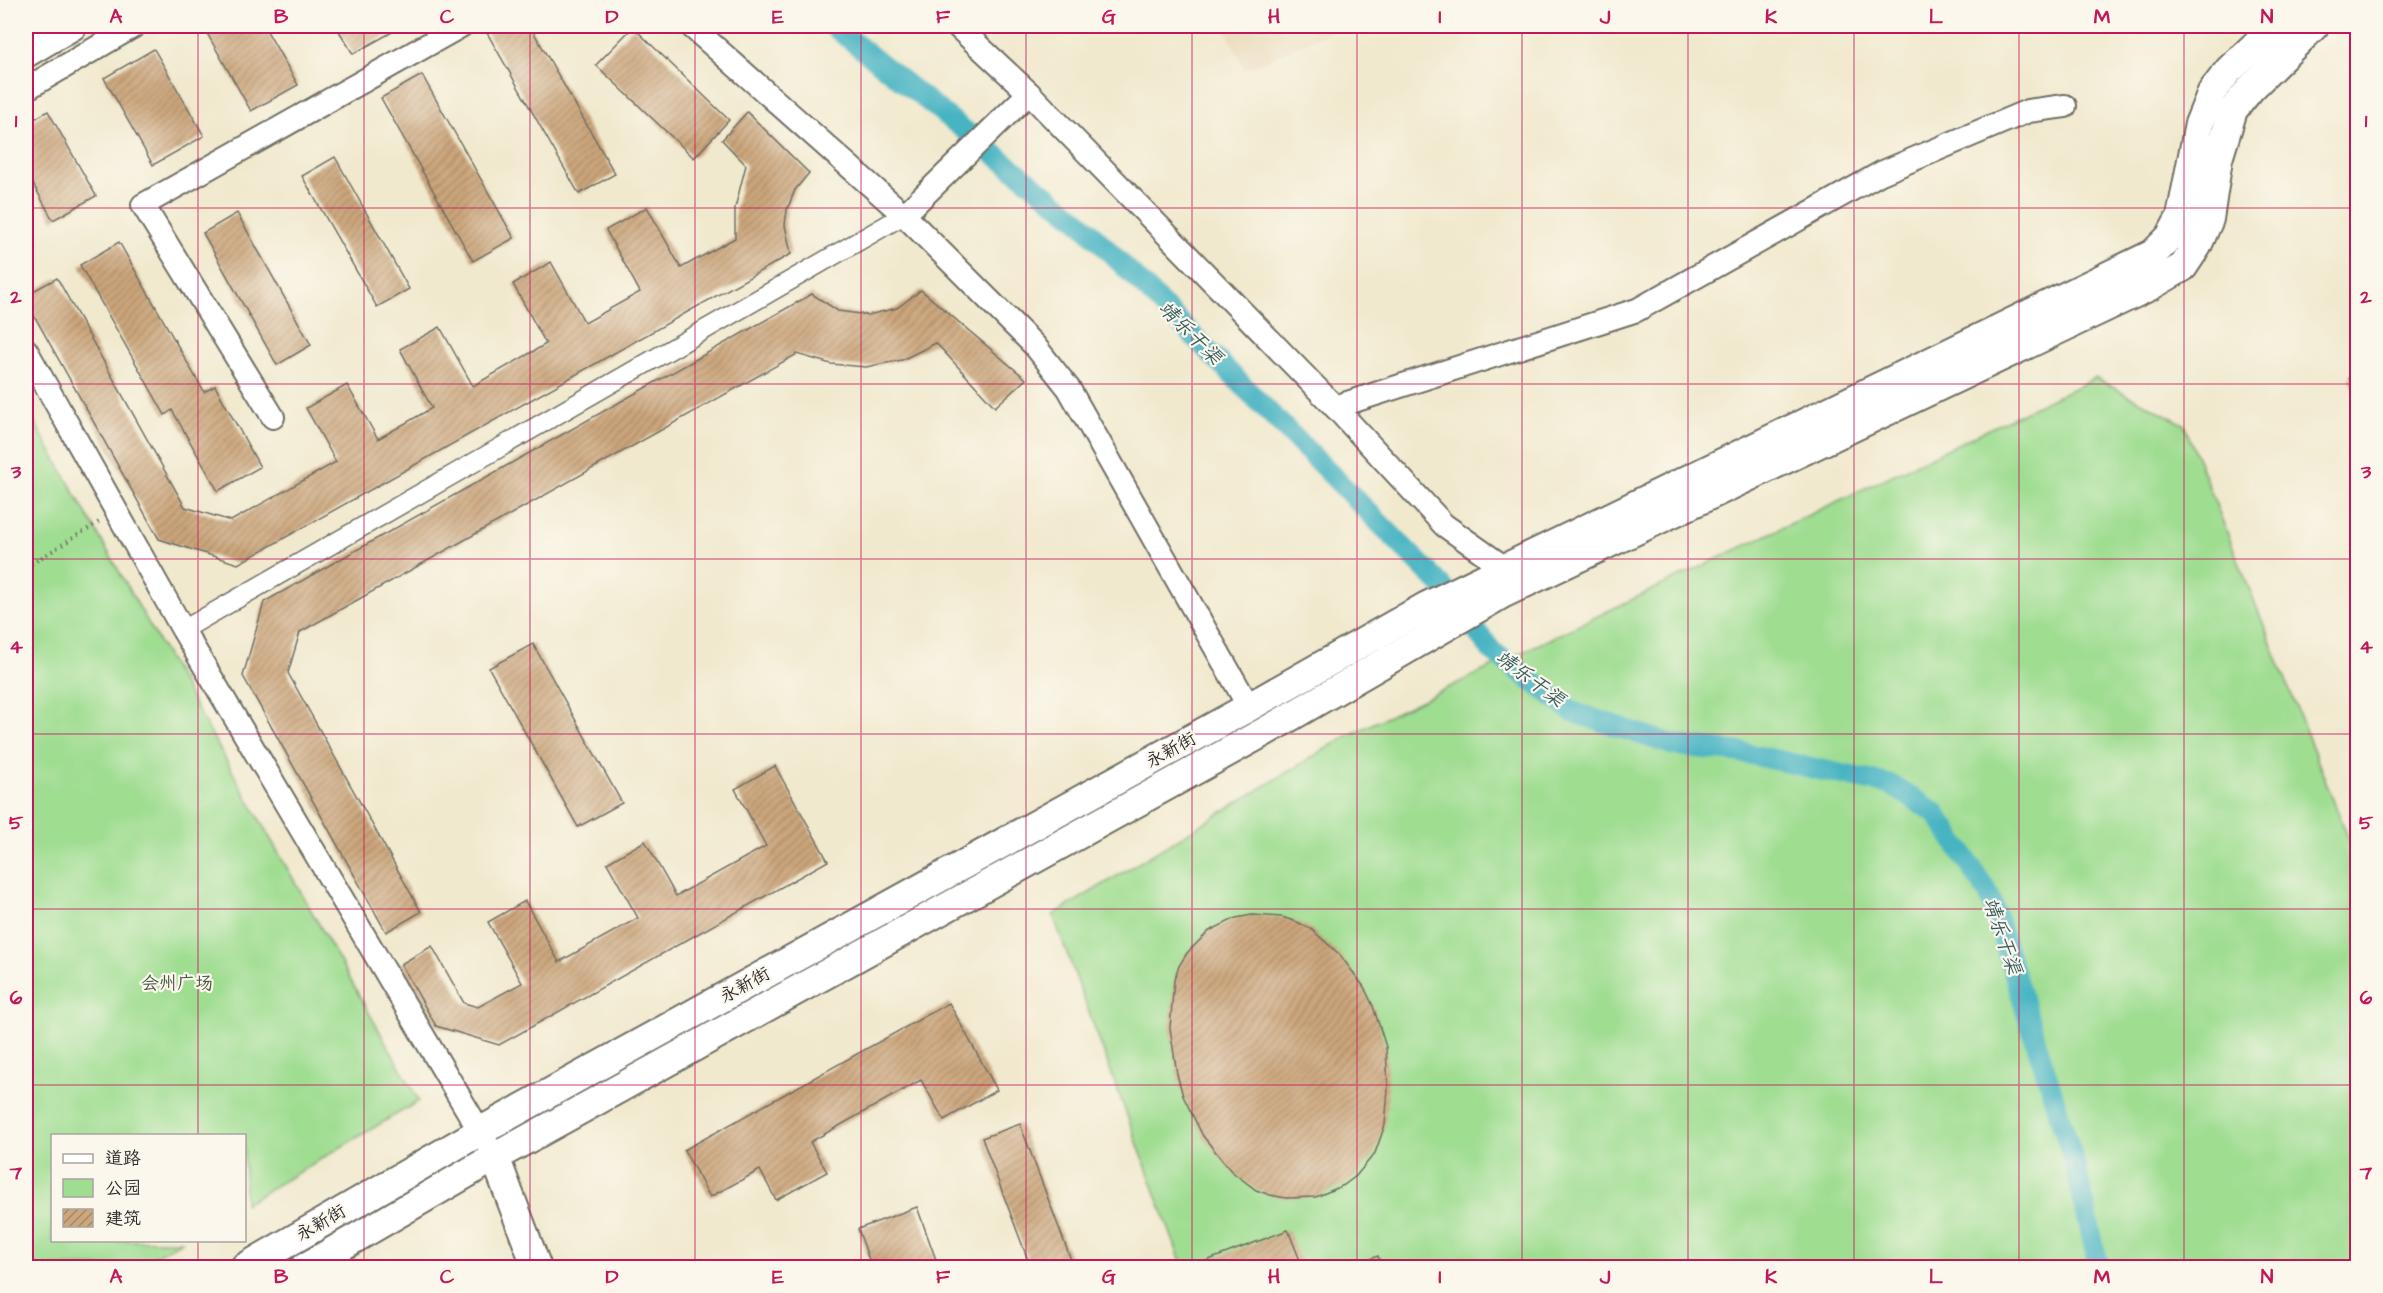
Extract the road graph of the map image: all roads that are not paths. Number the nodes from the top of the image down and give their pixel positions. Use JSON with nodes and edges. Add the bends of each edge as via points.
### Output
{"nodes":[{"id":1,"x":72,"y":26,"type":"edge"},
{"id":2,"x":134,"y":26,"type":"edge"},
{"id":3,"x":461,"y":26,"type":"edge"},
{"id":4,"x":691,"y":26,"type":"edge"},
{"id":5,"x":957,"y":26,"type":"edge"},
{"id":6,"x":2276,"y":26,"type":"edge"},
{"id":7,"x":2314,"y":26,"type":"edge"},
{"id":8,"x":26,"y":53,"type":"edge"},
{"id":9,"x":26,"y":89,"type":"edge"},
{"id":10,"x":1029,"y":93,"type":"junction"},
{"id":11,"x":2066,"y":106,"type":"dead end"},
{"id":12,"x":904,"y":215,"type":"junction"},
{"id":13,"x":26,"y":350,"type":"edge"},
{"id":14,"x":1335,"y":407,"type":"junction"},
{"id":15,"x":273,"y":417,"type":"dead end"},
{"id":16,"x":1499,"y":579,"type":"junction"},
{"id":17,"x":1431,"y":619,"type":"junction"},
{"id":18,"x":183,"y":630,"type":"junction"},
{"id":19,"x":1249,"y":707,"type":"junction"},
{"id":20,"x":1264,"y":732,"type":"junction"},
{"id":21,"x":479,"y":1132,"type":"junction"},
{"id":22,"x":495,"y":1157,"type":"junction"},
{"id":23,"x":244,"y":1268,"type":"edge"},
{"id":24,"x":304,"y":1268,"type":"edge"},
{"id":25,"x":537,"y":1268,"type":"edge"}],
"edges":[{"from":1,"to":8,"type":"street"},
{"from":2,"to":9,"type":"street"},
{"from":3,"to":15,"type":"street","via":[[143,205]]},
{"from":4,"to":12,"type":"street"},
{"from":5,"to":10,"type":"street"},
{"from":6,"to":16,"type":"street","via":[[2229,70],[2212,92],[2199,124],[2181,217],[2170,237],[2153,254]]},
{"from":7,"to":16,"type":"street","via":[[2233,110],[2218,159],[2209,219],[2198,246],[2183,267],[2150,286]]},
{"from":10,"to":12,"type":"street"},
{"from":10,"to":14,"type":"street"},
{"from":11,"to":14,"type":"street","via":[[2028,111],[1881,173],[1637,310]]},
{"from":12,"to":18,"type":"street"},
{"from":12,"to":19,"type":"street","via":[[1035,346],[1069,389]]},
{"from":13,"to":18,"type":"street"},
{"from":14,"to":16,"type":"street"},
{"from":16,"to":17,"type":"street"},
{"from":17,"to":19,"type":"street","name":"永新街"},
{"from":17,"to":20,"type":"street","name":"永新街"},
{"from":18,"to":21,"type":"street"},
{"from":19,"to":20,"type":"street"},
{"from":19,"to":21,"type":"street","name":"永新街"},
{"from":20,"to":22,"type":"street","name":"永新街"},
{"from":21,"to":22,"type":"street"},
{"from":21,"to":23,"type":"street","name":"永新街"},
{"from":22,"to":24,"type":"street","name":"永新街"},
{"from":22,"to":25,"type":"street"}]}
